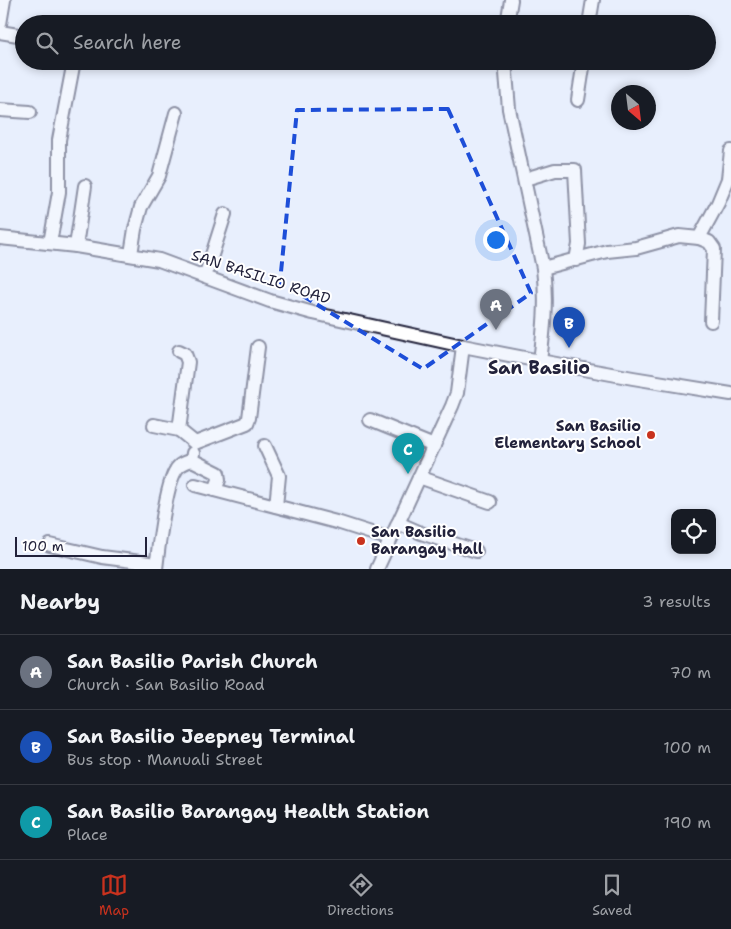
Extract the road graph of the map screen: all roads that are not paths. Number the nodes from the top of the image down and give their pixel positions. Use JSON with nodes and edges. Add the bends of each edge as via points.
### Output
{"nodes":[{"id":1,"x":4,"y":0,"type":"edge"},
{"id":2,"x":511,"y":0,"type":"edge"},
{"id":3,"x":593,"y":0,"type":"edge"},
{"id":4,"x":508,"y":15,"type":"edge"},
{"id":5,"x":591,"y":15,"type":"edge"},
{"id":6,"x":0,"y":24,"type":"edge"},
{"id":7,"x":0,"y":32,"type":"edge"},
{"id":8,"x":15,"y":34,"type":"edge"},
{"id":9,"x":72,"y":70,"type":"edge"},
{"id":10,"x":506,"y":70,"type":"edge"},
{"id":11,"x":583,"y":70,"type":"edge"},
{"id":12,"x":578,"y":100,"type":"dead end"},
{"id":13,"x":0,"y":110,"type":"edge"},
{"id":14,"x":30,"y":112,"type":"dead end"},
{"id":15,"x":176,"y":113,"type":"dead end"},
{"id":16,"x":731,"y":150,"type":"edge"},
{"id":17,"x":525,"y":179,"type":"junction"},
{"id":18,"x":85,"y":186,"type":"dead end"},
{"id":19,"x":225,"y":214,"type":"dead end"},
{"id":20,"x":0,"y":238,"type":"edge"},
{"id":21,"x":699,"y":238,"type":"junction"},
{"id":22,"x":50,"y":243,"type":"junction"},
{"id":23,"x":76,"y":246,"type":"junction"},
{"id":24,"x":131,"y":254,"type":"junction"},
{"id":25,"x":576,"y":260,"type":"junction"},
{"id":26,"x":543,"y":268,"type":"junction"},
{"id":27,"x":205,"y":277,"type":"junction"},
{"id":28,"x":711,"y":321,"type":"dead end"},
{"id":29,"x":463,"y":346,"type":"junction"},
{"id":30,"x":258,"y":347,"type":"dead end"},
{"id":31,"x":179,"y":351,"type":"dead end"},
{"id":32,"x":540,"y":361,"type":"junction"},
{"id":33,"x":731,"y":394,"type":"edge"},
{"id":34,"x":370,"y":420,"type":"dead end"},
{"id":35,"x":154,"y":425,"type":"dead end"},
{"id":36,"x":179,"y":430,"type":"junction"},
{"id":37,"x":195,"y":443,"type":"junction"},
{"id":38,"x":265,"y":446,"type":"dead end"},
{"id":39,"x":434,"y":446,"type":"junction"},
{"id":40,"x":192,"y":460,"type":"junction"},
{"id":41,"x":419,"y":477,"type":"junction"},
{"id":42,"x":195,"y":485,"type":"dead end"},
{"id":43,"x":215,"y":490,"type":"junction"},
{"id":44,"x":490,"y":502,"type":"dead end"},
{"id":45,"x":276,"y":506,"type":"junction"},
{"id":46,"x":398,"y":523,"type":"junction"},
{"id":47,"x":390,"y":539,"type":"junction"},
{"id":48,"x":50,"y":544,"type":"dead end"},
{"id":49,"x":476,"y":551,"type":"dead end"},
{"id":50,"x":156,"y":567,"type":"edge"},
{"id":51,"x":377,"y":569,"type":"edge"}],
"edges":[{"from":1,"to":6,"type":"street"},
{"from":2,"to":4,"type":"street"},
{"from":3,"to":5,"type":"street"},
{"from":7,"to":8,"type":"street"},
{"from":9,"to":22,"type":"street","via":[[59,140],[59,192]]},
{"from":10,"to":17,"type":"street","via":[[509,109]]},
{"from":11,"to":12,"type":"street"},
{"from":13,"to":14,"type":"street"},
{"from":15,"to":24,"type":"street","via":[[159,176],[141,206]]},
{"from":16,"to":21,"type":"street","via":[[728,179]]},
{"from":17,"to":25,"type":"street","via":[[555,170],[576,170],[579,244]]},
{"from":17,"to":26,"type":"street"},
{"from":18,"to":23,"type":"street"},
{"from":19,"to":27,"type":"street"},
{"from":20,"to":22,"type":"street","name":"SAN BASILIO ROAD"},
{"from":21,"to":25,"type":"street","via":[[679,236]]},
{"from":21,"to":28,"type":"street","via":[[709,242],[714,249]]},
{"from":22,"to":23,"type":"street","name":"SAN BASILIO ROAD"},
{"from":23,"to":24,"type":"street","name":"SAN BASILIO ROAD"},
{"from":24,"to":27,"type":"street","name":"SAN BASILIO ROAD","via":[[159,260]]},
{"from":25,"to":26,"type":"street"},
{"from":26,"to":32,"type":"street","via":[[545,327]]},
{"from":27,"to":29,"type":"street","name":"SAN BASILIO ROAD","via":[[313,313]]},
{"from":29,"to":32,"type":"street","name":"SAN BASILIO ROAD"},
{"from":29,"to":39,"type":"street","via":[[457,393]]},
{"from":30,"to":37,"type":"street","via":[[247,423]]},
{"from":31,"to":36,"type":"street","via":[[185,354],[188,362]]},
{"from":32,"to":33,"type":"street","name":"SAN BASILIO ROAD"},
{"from":34,"to":39,"type":"street"},
{"from":35,"to":36,"type":"street"},
{"from":36,"to":37,"type":"street"},
{"from":37,"to":40,"type":"street"},
{"from":38,"to":45,"type":"street","via":[[279,476]]},
{"from":39,"to":41,"type":"street"},
{"from":40,"to":43,"type":"street","via":[[218,473]]},
{"from":40,"to":50,"type":"street","via":[[180,465],[173,476]]},
{"from":41,"to":44,"type":"street"},
{"from":41,"to":46,"type":"street"},
{"from":42,"to":43,"type":"street"},
{"from":43,"to":45,"type":"street"},
{"from":45,"to":47,"type":"street"},
{"from":46,"to":47,"type":"street"},
{"from":46,"to":49,"type":"street"},
{"from":47,"to":51,"type":"street"},
{"from":48,"to":50,"type":"street"}]}
